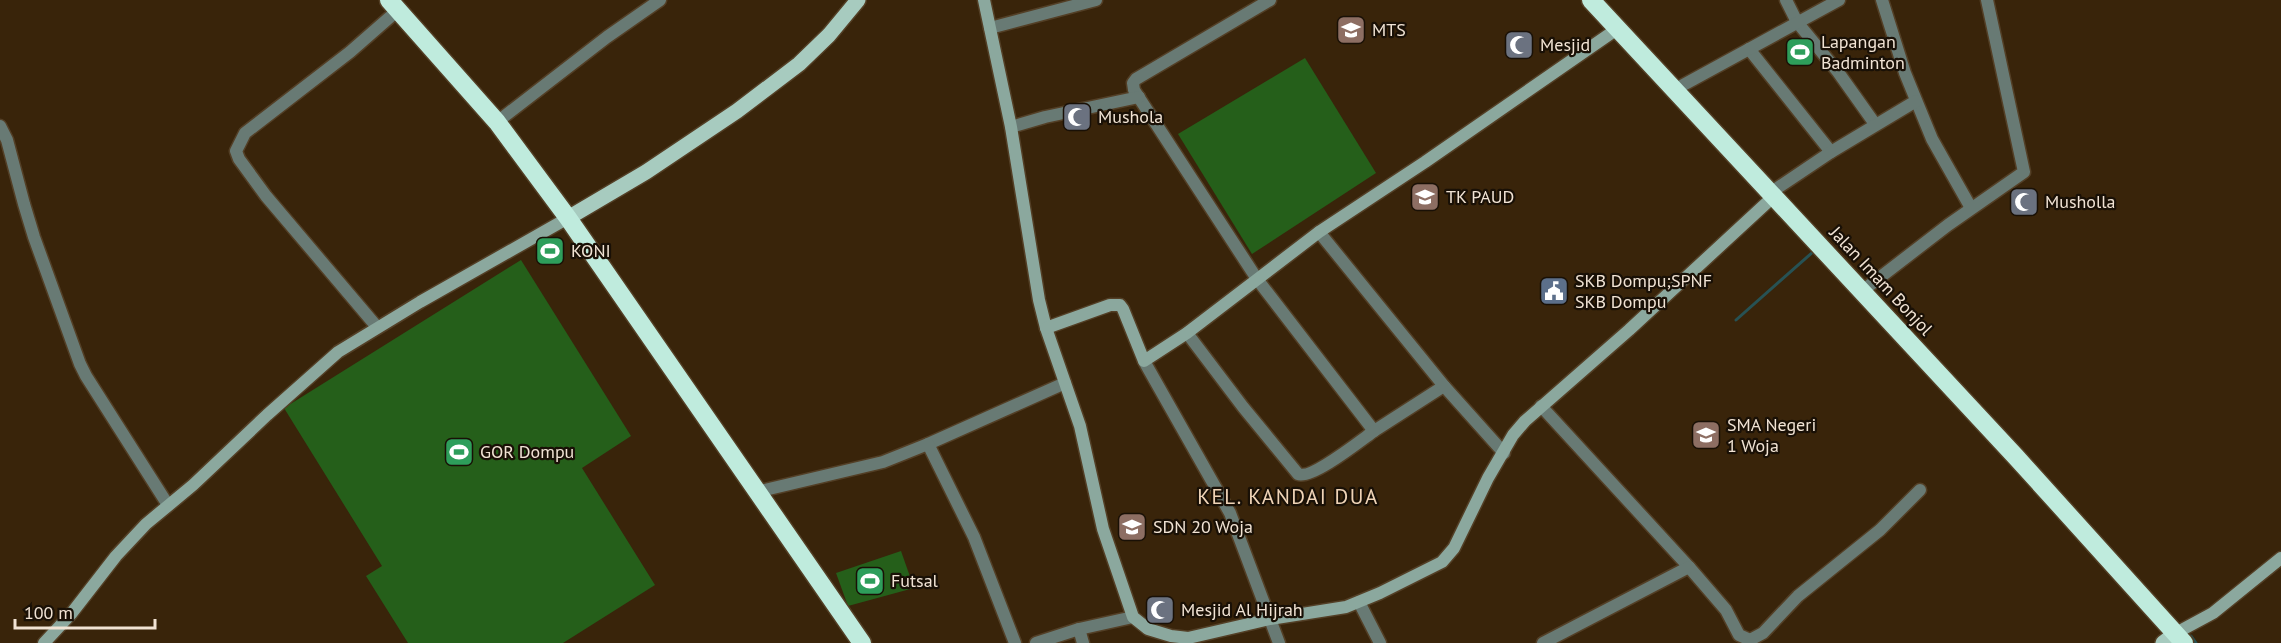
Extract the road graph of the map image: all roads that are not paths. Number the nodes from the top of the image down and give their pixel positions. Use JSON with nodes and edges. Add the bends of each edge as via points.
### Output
{"nodes":[{"id":1,"x":660,"y":0,"type":"edge"},
{"id":2,"x":858,"y":0,"type":"edge"},
{"id":3,"x":984,"y":0,"type":"edge"},
{"id":4,"x":1096,"y":0,"type":"edge"},
{"id":5,"x":1270,"y":0,"type":"edge"},
{"id":6,"x":1786,"y":0,"type":"edge"},
{"id":7,"x":1839,"y":0,"type":"edge"},
{"id":8,"x":1882,"y":0,"type":"edge"},
{"id":9,"x":1987,"y":0,"type":"edge"},
{"id":10,"x":1599,"y":3,"type":"edge"},
{"id":11,"x":394,"y":5,"type":"edge"},
{"id":12,"x":1797,"y":22,"type":"junction"},
{"id":13,"x":990,"y":28,"type":"junction"},
{"id":14,"x":1617,"y":29,"type":"junction"},
{"id":15,"x":1749,"y":49,"type":"junction"},
{"id":16,"x":1674,"y":90,"type":"junction"},
{"id":17,"x":1139,"y":97,"type":"junction"},
{"id":18,"x":1916,"y":101,"type":"junction"},
{"id":19,"x":498,"y":122,"type":"junction"},
{"id":20,"x":1875,"y":124,"type":"junction"},
{"id":21,"x":0,"y":126,"type":"edge"},
{"id":22,"x":1011,"y":127,"type":"junction"},
{"id":23,"x":1831,"y":152,"type":"junction"},
{"id":24,"x":1772,"y":195,"type":"junction"},
{"id":25,"x":1971,"y":208,"type":"junction"},
{"id":26,"x":568,"y":218,"type":"junction"},
{"id":27,"x":1319,"y":232,"type":"junction"},
{"id":28,"x":1257,"y":279,"type":"junction"},
{"id":29,"x":1861,"y":292,"type":"junction"},
{"id":30,"x":377,"y":327,"type":"junction"},
{"id":31,"x":1046,"y":328,"type":"junction"},
{"id":32,"x":1186,"y":333,"type":"junction"},
{"id":33,"x":1144,"y":361,"type":"junction"},
{"id":34,"x":1065,"y":383,"type":"junction"},
{"id":35,"x":1444,"y":386,"type":"junction"},
{"id":36,"x":1541,"y":406,"type":"junction"},
{"id":37,"x":1374,"y":431,"type":"junction"},
{"id":38,"x":928,"y":444,"type":"junction"},
{"id":39,"x":1503,"y":453,"type":"junction"},
{"id":40,"x":1920,"y":490,"type":"dead end"},
{"id":41,"x":756,"y":492,"type":"junction"},
{"id":42,"x":168,"y":506,"type":"junction"},
{"id":43,"x":2281,"y":558,"type":"edge"},
{"id":44,"x":1689,"y":567,"type":"junction"},
{"id":45,"x":1359,"y":602,"type":"junction"},
{"id":46,"x":1134,"y":617,"type":"junction"},
{"id":47,"x":1270,"y":619,"type":"junction"},
{"id":48,"x":1079,"y":629,"type":"junction"},
{"id":49,"x":2175,"y":640,"type":"edge"},
{"id":50,"x":44,"y":643,"type":"edge"},
{"id":51,"x":862,"y":643,"type":"edge"},
{"id":52,"x":1015,"y":643,"type":"edge"},
{"id":53,"x":1036,"y":643,"type":"edge"},
{"id":54,"x":1083,"y":643,"type":"edge"},
{"id":55,"x":1279,"y":643,"type":"edge"},
{"id":56,"x":1380,"y":643,"type":"edge"},
{"id":57,"x":1543,"y":643,"type":"edge"}],
"edges":[{"from":1,"to":19,"type":"street"},
{"from":2,"to":26,"type":"main road","via":[[799,64],[737,111]]},
{"from":3,"to":13,"type":"street"},
{"from":4,"to":13,"type":"street"},
{"from":5,"to":17,"type":"street","via":[[1136,80],[1133,85]]},
{"from":6,"to":12,"type":"street"},
{"from":7,"to":12,"type":"street"},
{"from":8,"to":18,"type":"street"},
{"from":9,"to":25,"type":"street","via":[[2024,172]]},
{"from":10,"to":14,"type":"highway","name":"Jalan Imam Bonjol"},
{"from":11,"to":19,"type":"highway"},
{"from":11,"to":30,"type":"street","via":[[350,52],[245,133],[236,151],[267,195]]},
{"from":12,"to":15,"type":"street"},
{"from":12,"to":20,"type":"street"},
{"from":13,"to":22,"type":"street"},
{"from":14,"to":16,"type":"highway","name":"Jalan Imam Bonjol"},
{"from":14,"to":27,"type":"street"},
{"from":15,"to":16,"type":"street"},
{"from":15,"to":23,"type":"street"},
{"from":16,"to":24,"type":"highway","name":"Jalan Imam Bonjol"},
{"from":17,"to":22,"type":"street"},
{"from":17,"to":28,"type":"street"},
{"from":18,"to":20,"type":"street"},
{"from":18,"to":25,"type":"street","via":[[1932,139]]},
{"from":19,"to":26,"type":"highway"},
{"from":20,"to":23,"type":"street"},
{"from":21,"to":42,"type":"street","via":[[34,237],[80,364]]},
{"from":22,"to":31,"type":"street"},
{"from":23,"to":24,"type":"street"},
{"from":24,"to":29,"type":"highway","name":"Jalan Imam Bonjol"},
{"from":24,"to":36,"type":"street","via":[[1629,330]]},
{"from":25,"to":29,"type":"street"},
{"from":26,"to":30,"type":"street"},
{"from":26,"to":41,"type":"highway"},
{"from":27,"to":28,"type":"street"},
{"from":27,"to":35,"type":"street"},
{"from":28,"to":32,"type":"street"},
{"from":28,"to":37,"type":"street"},
{"from":29,"to":49,"type":"highway","name":"Jalan Imam Bonjol","via":[[2139,592]]},
{"from":30,"to":42,"type":"street","via":[[338,352]]},
{"from":31,"to":33,"type":"street","via":[[1119,305]]},
{"from":31,"to":34,"type":"street"},
{"from":32,"to":33,"type":"street"},
{"from":32,"to":37,"type":"street","via":[[1298,474],[1307,475]]},
{"from":33,"to":47,"type":"street","via":[[1230,513]]},
{"from":34,"to":38,"type":"street"},
{"from":34,"to":46,"type":"street","via":[[1083,437],[1103,529]]},
{"from":35,"to":37,"type":"street"},
{"from":35,"to":39,"type":"street"},
{"from":36,"to":39,"type":"street","via":[[1513,435]]},
{"from":36,"to":44,"type":"street"},
{"from":38,"to":41,"type":"street","via":[[883,462]]},
{"from":38,"to":52,"type":"street","via":[[974,537]]},
{"from":39,"to":45,"type":"street","via":[[1454,548],[1442,562]]},
{"from":40,"to":44,"type":"street","via":[[1753,639],[1738,634],[1726,610]]},
{"from":41,"to":51,"type":"highway"},
{"from":42,"to":50,"type":"street","via":[[116,556]]},
{"from":43,"to":49,"type":"street"},
{"from":44,"to":57,"type":"street"},
{"from":45,"to":47,"type":"street"},
{"from":45,"to":56,"type":"street"},
{"from":46,"to":47,"type":"street","via":[[1148,629],[1188,638]]},
{"from":46,"to":48,"type":"street"},
{"from":47,"to":55,"type":"street"},
{"from":48,"to":53,"type":"street"},
{"from":48,"to":54,"type":"street"}]}
